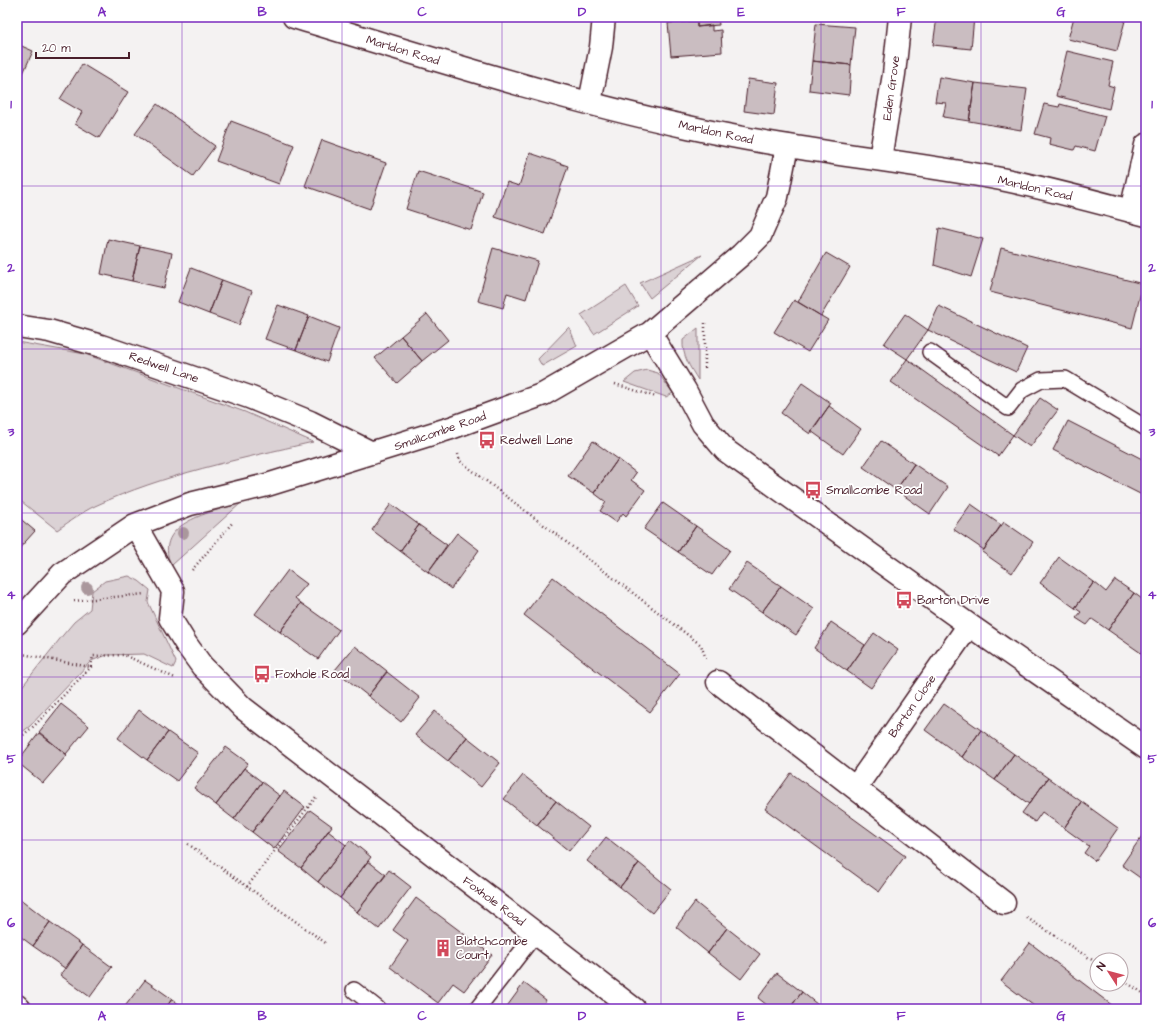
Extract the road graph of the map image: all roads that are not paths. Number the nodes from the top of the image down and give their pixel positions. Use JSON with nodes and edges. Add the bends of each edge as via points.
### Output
{"nodes":[{"id":1,"x":294,"y":17,"type":"edge"},
{"id":2,"x":604,"y":17,"type":"edge"},
{"id":3,"x":900,"y":17,"type":"edge"},
{"id":4,"x":590,"y":102,"type":"junction"},
{"id":5,"x":1146,"y":145,"type":"edge"},
{"id":6,"x":787,"y":146,"type":"junction"},
{"id":7,"x":880,"y":159,"type":"junction"},
{"id":8,"x":1139,"y":213,"type":"edge"},
{"id":9,"x":17,"y":326,"type":"edge"},
{"id":10,"x":650,"y":333,"type":"junction"},
{"id":11,"x":930,"y":352,"type":"dead end"},
{"id":12,"x":1146,"y":428,"type":"edge"},
{"id":13,"x":372,"y":453,"type":"junction"},
{"id":14,"x":135,"y":525,"type":"junction"},
{"id":15,"x":17,"y":623,"type":"edge"},
{"id":16,"x":969,"y":625,"type":"junction"},
{"id":17,"x":718,"y":682,"type":"road end"},
{"id":18,"x":1146,"y":748,"type":"edge"},
{"id":19,"x":856,"y":787,"type":"junction"},
{"id":20,"x":1004,"y":903,"type":"road end"},
{"id":21,"x":536,"y":932,"type":"junction"},
{"id":22,"x":354,"y":990,"type":"dead end"},
{"id":23,"x":17,"y":1006,"type":"edge"},
{"id":24,"x":20,"y":1009,"type":"edge"},
{"id":25,"x":378,"y":1009,"type":"edge"},
{"id":26,"x":477,"y":1009,"type":"edge"},
{"id":27,"x":634,"y":1009,"type":"edge"}],
"edges":[{"from":1,"to":4,"type":"street","name":"Marldon Road","via":[[428,58]]},
{"from":2,"to":4,"type":"street"},
{"from":3,"to":7,"type":"street","name":"Eden Grove","via":[[894,74]]},
{"from":4,"to":6,"type":"street","name":"Marldon Road","via":[[688,127]]},
{"from":5,"to":8,"type":"street"},
{"from":6,"to":7,"type":"street","name":"Marldon Road"},
{"from":6,"to":10,"type":"street","name":"Smallcombe Road","via":[[776,197],[760,236],[742,255]]},
{"from":7,"to":8,"type":"street","name":"Marldon Road","via":[[1003,180]]},
{"from":9,"to":13,"type":"street","name":"Redwell Lane","via":[[50,331],[101,346],[242,394],[310,422]]},
{"from":10,"to":13,"type":"street","name":"Smallcombe Road","via":[[544,394]]},
{"from":10,"to":16,"type":"street","via":[[703,424],[725,450]]},
{"from":11,"to":12,"type":"lane","via":[[1008,408],[1022,390],[1041,380],[1064,379]]},
{"from":13,"to":14,"type":"street","name":"Smallcombe Road","via":[[248,490],[190,504]]},
{"from":14,"to":15,"type":"street","name":"Smallcombe Road","via":[[62,574]]},
{"from":14,"to":21,"type":"street","name":"Foxhole Road","via":[[173,591],[170,618],[202,666],[243,708]]},
{"from":16,"to":18,"type":"street"},
{"from":16,"to":19,"type":"street","name":"Barton Close"},
{"from":17,"to":19,"type":"street"},
{"from":19,"to":20,"type":"street"},
{"from":21,"to":26,"type":"lane"},
{"from":21,"to":27,"type":"street","name":"Foxhole Road"},
{"from":22,"to":25,"type":"lane"},
{"from":23,"to":24,"type":"street"}]}
